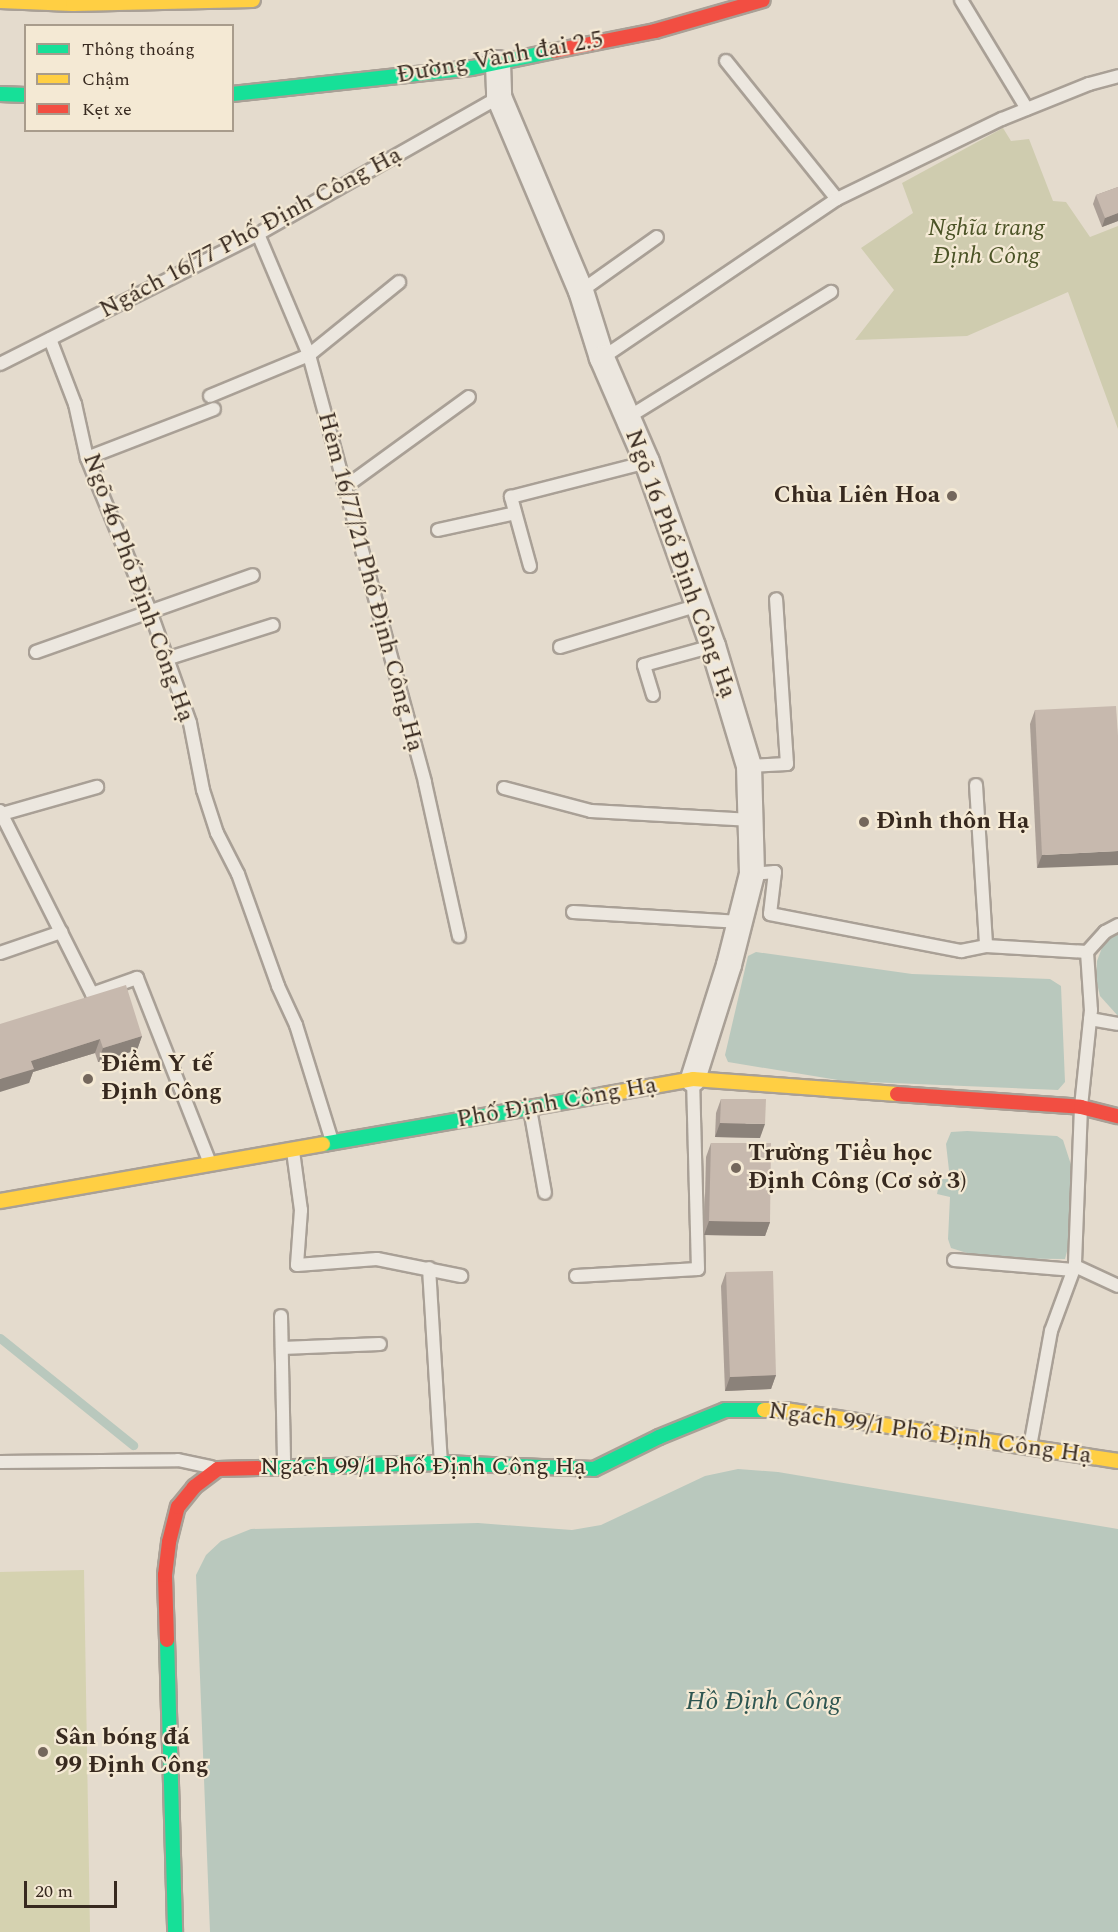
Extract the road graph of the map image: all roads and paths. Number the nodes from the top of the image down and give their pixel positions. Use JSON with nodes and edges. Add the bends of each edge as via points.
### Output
{"nodes":[{"id":1,"x":253,"y":0,"type":"edge"},
{"id":2,"x":763,"y":0,"type":"edge"},
{"id":3,"x":961,"y":0,"type":"edge"},
{"id":4,"x":0,"y":1,"type":"edge"},
{"id":5,"x":109,"y":1,"type":"edge"},
{"id":6,"x":726,"y":62,"type":"dead end"},
{"id":7,"x":498,"y":63,"type":"junction"},
{"id":8,"x":1118,"y":76,"type":"edge"},
{"id":9,"x":0,"y":94,"type":"edge"},
{"id":10,"x":234,"y":94,"type":"edge"},
{"id":11,"x":24,"y":95,"type":"edge"},
{"id":12,"x":499,"y":98,"type":"junction"},
{"id":13,"x":1027,"y":109,"type":"junction"},
{"id":14,"x":837,"y":199,"type":"junction"},
{"id":15,"x":258,"y":234,"type":"junction"},
{"id":16,"x":657,"y":237,"type":"dead end"},
{"id":17,"x":399,"y":282,"type":"dead end"},
{"id":18,"x":581,"y":291,"type":"junction"},
{"id":19,"x":831,"y":292,"type":"dead end"},
{"id":20,"x":50,"y":339,"type":"junction"},
{"id":21,"x":309,"y":355,"type":"junction"},
{"id":22,"x":602,"y":358,"type":"junction"},
{"id":23,"x":0,"y":364,"type":"edge"},
{"id":24,"x":210,"y":396,"type":"dead end"},
{"id":25,"x":469,"y":397,"type":"dead end"},
{"id":26,"x":214,"y":409,"type":"dead end"},
{"id":27,"x":627,"y":418,"type":"junction"},
{"id":28,"x":87,"y":458,"type":"junction"},
{"id":29,"x":647,"y":462,"type":"junction"},
{"id":30,"x":345,"y":487,"type":"junction"},
{"id":31,"x":515,"y":513,"type":"junction"},
{"id":32,"x":438,"y":530,"type":"dead end"},
{"id":33,"x":530,"y":566,"type":"dead end"},
{"id":34,"x":253,"y":575,"type":"dead end"},
{"id":35,"x":776,"y":599,"type":"dead end"},
{"id":36,"x":699,"y":605,"type":"junction"},
{"id":37,"x":150,"y":611,"type":"junction"},
{"id":38,"x":273,"y":625,"type":"dead end"},
{"id":39,"x":713,"y":646,"type":"junction"},
{"id":40,"x":560,"y":647,"type":"dead end"},
{"id":41,"x":36,"y":652,"type":"dead end"},
{"id":42,"x":166,"y":658,"type":"junction"},
{"id":43,"x":653,"y":695,"type":"dead end"},
{"id":44,"x":749,"y":766,"type":"junction"},
{"id":45,"x":976,"y":785,"type":"dead end"},
{"id":46,"x":97,"y":787,"type":"dead end"},
{"id":47,"x":504,"y":788,"type":"dead end"},
{"id":48,"x":1,"y":812,"type":"edge"},
{"id":49,"x":752,"y":820,"type":"junction"},
{"id":50,"x":752,"y":874,"type":"junction"},
{"id":51,"x":573,"y":912,"type":"dead end"},
{"id":52,"x":741,"y":922,"type":"junction"},
{"id":53,"x":1118,"y":925,"type":"edge"},
{"id":54,"x":61,"y":932,"type":"junction"},
{"id":55,"x":459,"y":936,"type":"dead end"},
{"id":56,"x":986,"y":946,"type":"junction"},
{"id":57,"x":1087,"y":952,"type":"junction"},
{"id":58,"x":0,"y":953,"type":"edge"},
{"id":59,"x":1090,"y":1019,"type":"junction"},
{"id":60,"x":1118,"y":1024,"type":"edge"},
{"id":61,"x":693,"y":1079,"type":"junction"},
{"id":62,"x":1081,"y":1107,"type":"junction"},
{"id":63,"x":529,"y":1108,"type":"junction"},
{"id":64,"x":1118,"y":1116,"type":"edge"},
{"id":65,"x":332,"y":1143,"type":"junction"},
{"id":66,"x":292,"y":1151,"type":"junction"},
{"id":67,"x":211,"y":1165,"type":"junction"},
{"id":68,"x":545,"y":1193,"type":"dead end"},
{"id":69,"x":0,"y":1201,"type":"edge"},
{"id":70,"x":954,"y":1260,"type":"dead end"},
{"id":71,"x":429,"y":1268,"type":"junction"},
{"id":72,"x":1074,"y":1268,"type":"junction"},
{"id":73,"x":461,"y":1275,"type":"dead end"},
{"id":74,"x":576,"y":1276,"type":"dead end"},
{"id":75,"x":1118,"y":1286,"type":"edge"},
{"id":76,"x":281,"y":1316,"type":"dead end"},
{"id":77,"x":380,"y":1344,"type":"dead end"},
{"id":78,"x":282,"y":1348,"type":"junction"},
{"id":79,"x":1029,"y":1446,"type":"junction"},
{"id":80,"x":1118,"y":1461,"type":"edge"},
{"id":81,"x":0,"y":1462,"type":"edge"},
{"id":82,"x":441,"y":1463,"type":"junction"},
{"id":83,"x":284,"y":1466,"type":"junction"},
{"id":84,"x":218,"y":1469,"type":"junction"},
{"id":85,"x":175,"y":1932,"type":"edge"}],
"edges":[{"from":1,"to":5,"type":"street"},
{"from":2,"to":7,"type":"street","name":"Đường Vành đai 2.5","via":[[655,31]]},
{"from":3,"to":13,"type":"lane"},
{"from":4,"to":5,"type":"street"},
{"from":6,"to":14,"type":"lane"},
{"from":7,"to":10,"type":"street","name":"Đường Vành đai 2.5"},
{"from":7,"to":12,"type":"street","name":"Ngõ 16 Phố Định Công Hạ"},
{"from":8,"to":13,"type":"lane"},
{"from":9,"to":11,"type":"street"},
{"from":12,"to":15,"type":"lane","name":"Ngách 16/77 Phố Định Công Hạ"},
{"from":12,"to":18,"type":"street","name":"Ngõ 16 Phố Định Công Hạ"},
{"from":13,"to":14,"type":"lane"},
{"from":14,"to":22,"type":"lane"},
{"from":15,"to":20,"type":"lane","name":"Ngách 16/77 Phố Định Công Hạ"},
{"from":15,"to":21,"type":"lane","name":"Hẻm 16/77/21 Phố Định Công Hạ"},
{"from":16,"to":18,"type":"lane"},
{"from":17,"to":21,"type":"lane"},
{"from":18,"to":22,"type":"street","name":"Ngõ 16 Phố Định Công Hạ"},
{"from":19,"to":27,"type":"lane"},
{"from":20,"to":23,"type":"lane","name":"Ngách 16/77 Phố Định Công Hạ"},
{"from":20,"to":28,"type":"lane","name":"Ngõ 46 Phố Định Công Hạ","via":[[75,404]]},
{"from":21,"to":24,"type":"lane"},
{"from":21,"to":30,"type":"lane","name":"Hẻm 16/77/21 Phố Định Công Hạ"},
{"from":22,"to":27,"type":"street","name":"Ngõ 16 Phố Định Công Hạ"},
{"from":25,"to":30,"type":"lane"},
{"from":26,"to":28,"type":"lane"},
{"from":27,"to":29,"type":"street","name":"Ngõ 16 Phố Định Công Hạ"},
{"from":28,"to":37,"type":"lane","name":"Ngõ 46 Phố Định Công Hạ"},
{"from":29,"to":31,"type":"lane","via":[[511,497]]},
{"from":29,"to":36,"type":"street","name":"Ngõ 16 Phố Định Công Hạ"},
{"from":30,"to":55,"type":"lane","name":"Hẻm 16/77/21 Phố Định Công Hạ","via":[[425,783]]},
{"from":31,"to":32,"type":"lane"},
{"from":31,"to":33,"type":"lane"},
{"from":34,"to":37,"type":"lane"},
{"from":35,"to":44,"type":"lane","via":[[787,764]]},
{"from":36,"to":39,"type":"street","name":"Ngõ 16 Phố Định Công Hạ"},
{"from":36,"to":40,"type":"lane"},
{"from":37,"to":41,"type":"lane"},
{"from":37,"to":42,"type":"lane","name":"Ngõ 46 Phố Định Công Hạ"},
{"from":38,"to":42,"type":"lane"},
{"from":39,"to":43,"type":"lane","via":[[644,665]]},
{"from":39,"to":44,"type":"street","name":"Ngõ 16 Phố Định Công Hạ"},
{"from":42,"to":65,"type":"lane","name":"Ngõ 46 Phố Định Công Hạ","via":[[190,723],[203,790],[217,833],[238,874],[296,1025]]},
{"from":44,"to":49,"type":"street","name":"Ngõ 16 Phố Định Công Hạ"},
{"from":45,"to":56,"type":"lane"},
{"from":46,"to":48,"type":"lane"},
{"from":47,"to":49,"type":"lane","via":[[591,811]]},
{"from":48,"to":54,"type":"lane"},
{"from":49,"to":50,"type":"street","name":"Ngõ 16 Phố Định Công Hạ"},
{"from":50,"to":52,"type":"street","name":"Ngõ 16 Phố Định Công Hạ"},
{"from":50,"to":56,"type":"lane","via":[[775,872],[770,914],[961,951]]},
{"from":51,"to":52,"type":"lane"},
{"from":52,"to":61,"type":"street","name":"Ngõ 16 Phố Định Công Hạ"},
{"from":53,"to":57,"type":"lane","via":[[1105,932]]},
{"from":54,"to":58,"type":"lane"},
{"from":54,"to":67,"type":"lane","via":[[92,994],[137,978]]},
{"from":56,"to":57,"type":"lane"},
{"from":57,"to":59,"type":"lane"},
{"from":59,"to":60,"type":"lane"},
{"from":59,"to":62,"type":"lane"},
{"from":61,"to":62,"type":"street","name":"Phố Định Công Hạ"},
{"from":61,"to":63,"type":"street","name":"Phố Định Công Hạ"},
{"from":61,"to":74,"type":"lane","via":[[698,1269]]},
{"from":62,"to":64,"type":"street","name":"Phố Định Công Hạ"},
{"from":62,"to":72,"type":"lane"},
{"from":63,"to":65,"type":"street","name":"Phố Định Công Hạ"},
{"from":63,"to":68,"type":"lane"},
{"from":65,"to":66,"type":"street","name":"Phố Định Công Hạ"},
{"from":66,"to":67,"type":"street","name":"Phố Định Công Hạ"},
{"from":66,"to":71,"type":"lane","via":[[301,1210],[297,1265],[377,1259]]},
{"from":67,"to":69,"type":"street","name":"Phố Định Công Hạ"},
{"from":70,"to":72,"type":"lane"},
{"from":71,"to":73,"type":"lane"},
{"from":71,"to":82,"type":"lane"},
{"from":72,"to":75,"type":"lane"},
{"from":72,"to":79,"type":"lane","via":[[1051,1331]]},
{"from":76,"to":78,"type":"lane"},
{"from":77,"to":78,"type":"lane"},
{"from":78,"to":83,"type":"lane"},
{"from":79,"to":80,"type":"street","name":"Ngách 99/1 Phố Định Công Hạ"},
{"from":79,"to":82,"type":"street","name":"Ngách 99/1 Phố Định Công Hạ","via":[[785,1410],[725,1410],[594,1469]]},
{"from":81,"to":84,"type":"lane","name":"Ngách 99/1 Phố Định Công Hạ","via":[[178,1460]]},
{"from":82,"to":83,"type":"street","name":"Ngách 99/1 Phố Định Công Hạ"},
{"from":83,"to":84,"type":"street","name":"Ngách 99/1 Phố Định Công Hạ"},
{"from":84,"to":85,"type":"street","via":[[194,1487],[178,1507],[165,1575]]}]}
